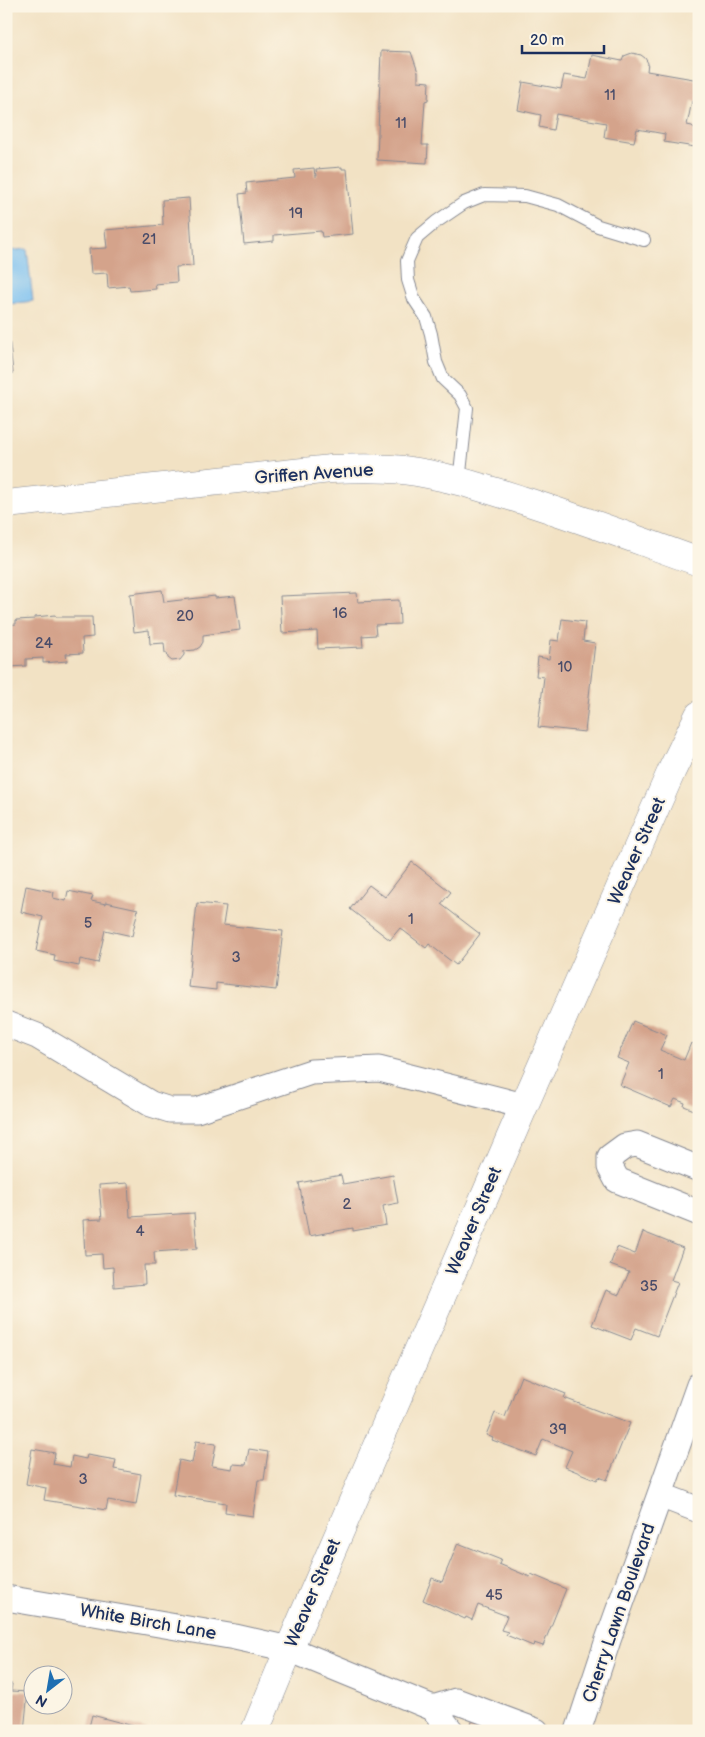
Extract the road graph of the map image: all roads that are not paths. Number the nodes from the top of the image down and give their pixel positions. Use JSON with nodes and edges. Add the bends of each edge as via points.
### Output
{"nodes":[{"id":1,"x":644,"y":240,"type":"dead end"},
{"id":2,"x":459,"y":482,"type":"junction"},
{"id":3,"x":6,"y":504,"type":"edge"},
{"id":4,"x":699,"y":562,"type":"edge"},
{"id":5,"x":699,"y":715,"type":"edge"},
{"id":6,"x":6,"y":1024,"type":"edge"},
{"id":7,"x":524,"y":1106,"type":"junction"},
{"id":8,"x":699,"y":1169,"type":"edge"},
{"id":9,"x":699,"y":1213,"type":"edge"},
{"id":10,"x":699,"y":1384,"type":"edge"},
{"id":11,"x":660,"y":1495,"type":"junction"},
{"id":12,"x":699,"y":1510,"type":"edge"},
{"id":13,"x":6,"y":1598,"type":"edge"},
{"id":14,"x":289,"y":1649,"type":"junction"},
{"id":15,"x":433,"y":1708,"type":"junction"},
{"id":16,"x":255,"y":1731,"type":"edge"},
{"id":17,"x":451,"y":1731,"type":"edge"},
{"id":18,"x":536,"y":1731,"type":"edge"},
{"id":19,"x":578,"y":1731,"type":"edge"}],
"edges":[{"from":1,"to":2,"type":"lane","via":[[598,226],[558,205],[525,196],[484,196],[464,203],[417,238],[407,261],[408,280],[414,299],[426,317],[443,379],[460,395],[467,408]]},
{"from":2,"to":3,"type":"main road","name":"Griffen Avenue","via":[[403,470],[331,469]]},
{"from":2,"to":4,"type":"main road","name":"Griffen Avenue","via":[[572,516]]},
{"from":5,"to":7,"type":"main road","name":"Weaver Street"},
{"from":6,"to":7,"type":"street","via":[[37,1036],[151,1104],[170,1110],[197,1110],[311,1072],[379,1069]]},
{"from":7,"to":14,"type":"main road","name":"Weaver Street"},
{"from":8,"to":9,"type":"street","via":[[638,1144],[625,1146],[610,1157],[610,1167],[617,1180]]},
{"from":10,"to":11,"type":"street","name":"Cherry Lawn Boulevard"},
{"from":11,"to":12,"type":"street"},
{"from":11,"to":19,"type":"street","name":"Cherry Lawn Boulevard"},
{"from":13,"to":14,"type":"street","name":"White Birch Lane"},
{"from":14,"to":15,"type":"street"},
{"from":14,"to":16,"type":"main road","name":"Weaver Street"},
{"from":15,"to":17,"type":"street"},
{"from":15,"to":18,"type":"street","via":[[456,1701]]}]}
